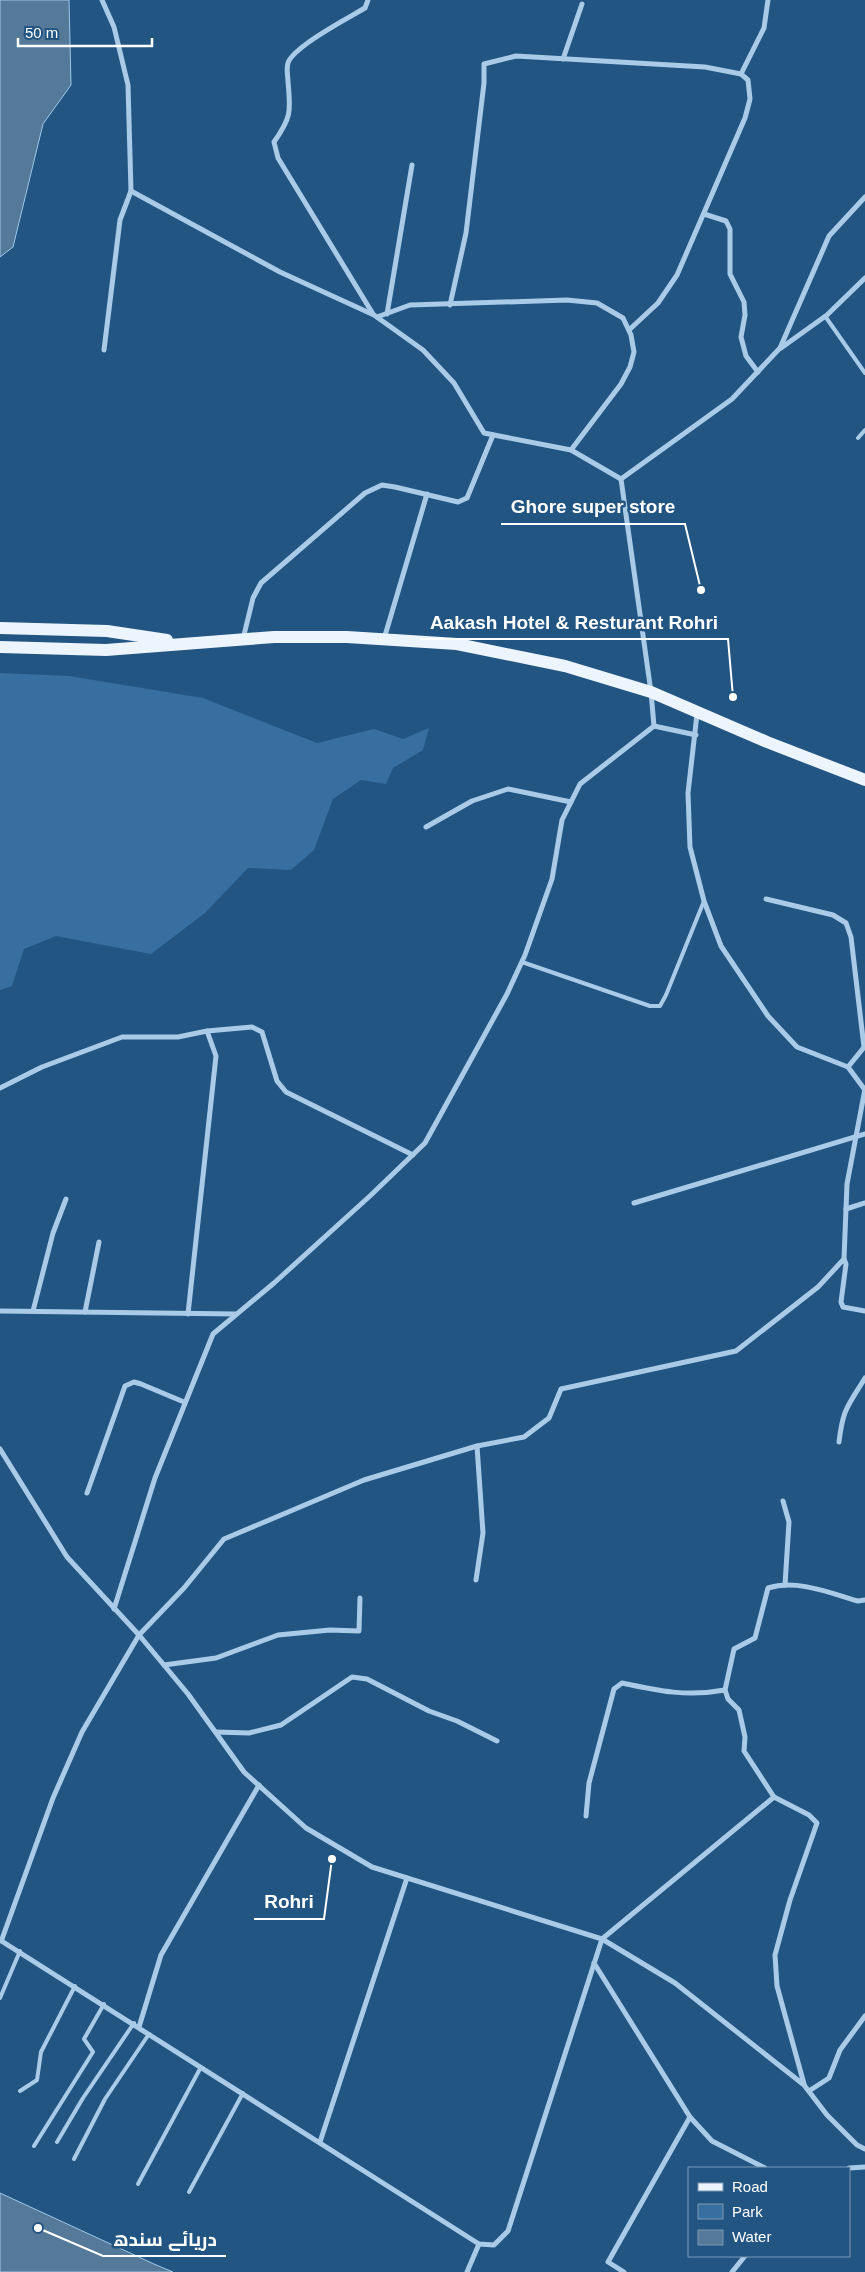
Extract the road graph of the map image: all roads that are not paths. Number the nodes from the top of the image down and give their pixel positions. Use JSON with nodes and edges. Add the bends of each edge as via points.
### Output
{"nodes":[{"id":1,"x":102,"y":0,"type":"edge"},
{"id":2,"x":368,"y":0,"type":"edge"},
{"id":3,"x":768,"y":0,"type":"edge"},
{"id":4,"x":582,"y":4,"type":"dead end"},
{"id":5,"x":563,"y":59,"type":"junction"},
{"id":6,"x":741,"y":74,"type":"junction"},
{"id":7,"x":412,"y":165,"type":"dead end"},
{"id":8,"x":131,"y":191,"type":"junction"},
{"id":9,"x":865,"y":197,"type":"edge"},
{"id":10,"x":704,"y":214,"type":"junction"},
{"id":11,"x":865,"y":278,"type":"edge"},
{"id":12,"x":450,"y":304,"type":"junction"},
{"id":13,"x":387,"y":314,"type":"junction"},
{"id":14,"x":375,"y":316,"type":"junction"},
{"id":15,"x":825,"y":316,"type":"junction"},
{"id":16,"x":629,"y":330,"type":"junction"},
{"id":17,"x":780,"y":348,"type":"junction"},
{"id":18,"x":104,"y":350,"type":"dead end"},
{"id":19,"x":758,"y":372,"type":"junction"},
{"id":20,"x":865,"y":373,"type":"edge"},
{"id":21,"x":865,"y":430,"type":"edge"},
{"id":22,"x":493,"y":434,"type":"junction"},
{"id":23,"x":858,"y":438,"type":"dead end"},
{"id":24,"x":571,"y":450,"type":"junction"},
{"id":25,"x":621,"y":479,"type":"junction"},
{"id":26,"x":427,"y":494,"type":"junction"},
{"id":27,"x":0,"y":628,"type":"edge"},
{"id":28,"x":384,"y":639,"type":"junction"},
{"id":29,"x":243,"y":640,"type":"junction"},
{"id":30,"x":189,"y":644,"type":"junction"},
{"id":31,"x":0,"y":647,"type":"edge"},
{"id":32,"x":652,"y":692,"type":"junction"},
{"id":33,"x":698,"y":714,"type":"junction"},
{"id":34,"x":654,"y":726,"type":"junction"},
{"id":35,"x":696,"y":735,"type":"junction"},
{"id":36,"x":865,"y":780,"type":"edge"},
{"id":37,"x":571,"y":802,"type":"junction"},
{"id":38,"x":426,"y":826,"type":"dead end"},
{"id":39,"x":766,"y":899,"type":"dead end"},
{"id":40,"x":704,"y":901,"type":"junction"},
{"id":41,"x":522,"y":962,"type":"junction"},
{"id":42,"x":207,"y":1031,"type":"junction"},
{"id":43,"x":865,"y":1047,"type":"edge"},
{"id":44,"x":848,"y":1067,"type":"junction"},
{"id":45,"x":0,"y":1088,"type":"edge"},
{"id":46,"x":865,"y":1089,"type":"edge"},
{"id":47,"x":865,"y":1134,"type":"edge"},
{"id":48,"x":856,"y":1136,"type":"junction"},
{"id":49,"x":413,"y":1155,"type":"junction"},
{"id":50,"x":66,"y":1199,"type":"dead end"},
{"id":51,"x":634,"y":1203,"type":"dead end"},
{"id":52,"x":865,"y":1203,"type":"edge"},
{"id":53,"x":846,"y":1210,"type":"junction"},
{"id":54,"x":99,"y":1242,"type":"dead end"},
{"id":55,"x":844,"y":1259,"type":"junction"},
{"id":56,"x":0,"y":1311,"type":"edge"},
{"id":57,"x":33,"y":1311,"type":"junction"},
{"id":58,"x":865,"y":1311,"type":"edge"},
{"id":59,"x":85,"y":1312,"type":"junction"},
{"id":60,"x":188,"y":1314,"type":"junction"},
{"id":61,"x":236,"y":1314,"type":"junction"},
{"id":62,"x":865,"y":1378,"type":"edge"},
{"id":63,"x":184,"y":1402,"type":"junction"},
{"id":64,"x":839,"y":1442,"type":"dead end"},
{"id":65,"x":476,"y":1446,"type":"junction"},
{"id":66,"x":0,"y":1449,"type":"edge"},
{"id":67,"x":87,"y":1492,"type":"dead end"},
{"id":68,"x":782,"y":1501,"type":"dead end"},
{"id":69,"x":476,"y":1580,"type":"dead end"},
{"id":70,"x":785,"y":1585,"type":"junction"},
{"id":71,"x":360,"y":1598,"type":"dead end"},
{"id":72,"x":865,"y":1600,"type":"edge"},
{"id":73,"x":114,"y":1610,"type":"junction"},
{"id":74,"x":139,"y":1635,"type":"junction"},
{"id":75,"x":164,"y":1665,"type":"junction"},
{"id":76,"x":725,"y":1690,"type":"junction"},
{"id":77,"x":216,"y":1732,"type":"junction"},
{"id":78,"x":497,"y":1741,"type":"dead end"},
{"id":79,"x":259,"y":1785,"type":"junction"},
{"id":80,"x":774,"y":1797,"type":"junction"},
{"id":81,"x":586,"y":1816,"type":"dead end"},
{"id":82,"x":407,"y":1878,"type":"junction"},
{"id":83,"x":602,"y":1939,"type":"junction"},
{"id":84,"x":1,"y":1940,"type":"edge"},
{"id":85,"x":20,"y":1951,"type":"junction"},
{"id":86,"x":594,"y":1963,"type":"junction"},
{"id":87,"x":75,"y":1986,"type":"junction"},
{"id":88,"x":0,"y":1998,"type":"edge"},
{"id":89,"x":104,"y":2004,"type":"junction"},
{"id":90,"x":865,"y":2016,"type":"edge"},
{"id":91,"x":134,"y":2024,"type":"junction"},
{"id":92,"x":139,"y":2027,"type":"junction"},
{"id":93,"x":149,"y":2034,"type":"junction"},
{"id":94,"x":201,"y":2067,"type":"junction"},
{"id":95,"x":804,"y":2085,"type":"junction"},
{"id":96,"x":20,"y":2091,"type":"dead end"},
{"id":97,"x":809,"y":2092,"type":"junction"},
{"id":98,"x":243,"y":2094,"type":"junction"},
{"id":99,"x":690,"y":2117,"type":"junction"},
{"id":100,"x":57,"y":2142,"type":"dead end"},
{"id":101,"x":320,"y":2142,"type":"junction"},
{"id":102,"x":34,"y":2146,"type":"dead end"},
{"id":103,"x":865,"y":2149,"type":"edge"},
{"id":104,"x":74,"y":2159,"type":"dead end"},
{"id":105,"x":763,"y":2167,"type":"edge"},
{"id":106,"x":865,"y":2167,"type":"edge"},
{"id":107,"x":850,"y":2168,"type":"edge"},
{"id":108,"x":138,"y":2184,"type":"dead end"},
{"id":109,"x":189,"y":2192,"type":"dead end"},
{"id":110,"x":479,"y":2244,"type":"junction"},
{"id":111,"x":744,"y":2257,"type":"edge"},
{"id":112,"x":620,"y":2271,"type":"edge"},
{"id":113,"x":467,"y":2272,"type":"edge"},
{"id":114,"x":732,"y":2272,"type":"edge"}],
"edges":[{"from":1,"to":8,"type":"street","via":[[114,27],[128,85]]},
{"from":2,"to":14,"type":"street","via":[[365,8],[292,56],[287,70],[291,110],[288,122],[274,142],[278,158]]},
{"from":3,"to":6,"type":"street","via":[[764,28]]},
{"from":4,"to":5,"type":"street"},
{"from":5,"to":6,"type":"street","via":[[705,68]]},
{"from":5,"to":12,"type":"street","via":[[516,56],[484,64],[466,233]]},
{"from":6,"to":10,"type":"street","via":[[748,80],[750,100]]},
{"from":7,"to":13,"type":"street"},
{"from":8,"to":14,"type":"street","via":[[280,272]]},
{"from":8,"to":18,"type":"street","via":[[120,220]]},
{"from":9,"to":17,"type":"street","via":[[829,236]]},
{"from":10,"to":16,"type":"street","via":[[677,274],[658,303]]},
{"from":10,"to":19,"type":"street","via":[[726,221],[730,230],[730,274],[744,302],[740,337],[746,356]]},
{"from":11,"to":15,"type":"street"},
{"from":12,"to":13,"type":"street","via":[[410,305]]},
{"from":12,"to":16,"type":"street","via":[[567,300],[597,303],[622,318]]},
{"from":13,"to":14,"type":"street"},
{"from":14,"to":22,"type":"street","via":[[424,350],[454,383],[484,433]]},
{"from":15,"to":17,"type":"street"},
{"from":15,"to":20,"type":"lane"},
{"from":16,"to":24,"type":"street","via":[[634,352],[630,366],[621,384]]},
{"from":17,"to":19,"type":"street"},
{"from":19,"to":25,"type":"street","via":[[732,399]]},
{"from":21,"to":23,"type":"lane"},
{"from":22,"to":24,"type":"street"},
{"from":22,"to":26,"type":"street","via":[[467,498],[458,502]]},
{"from":24,"to":25,"type":"street"},
{"from":25,"to":32,"type":"street"},
{"from":26,"to":28,"type":"street"},
{"from":26,"to":29,"type":"street","via":[[382,485],[365,493],[261,583]]},
{"from":27,"to":30,"type":"main road","via":[[107,631]]},
{"from":28,"to":29,"type":"main road","via":[[347,636]]},
{"from":28,"to":32,"type":"main road","via":[[457,644],[565,666]]},
{"from":29,"to":30,"type":"main road"},
{"from":30,"to":31,"type":"main road","via":[[106,650]]},
{"from":32,"to":33,"type":"main road"},
{"from":32,"to":34,"type":"street"},
{"from":33,"to":35,"type":"street"},
{"from":33,"to":36,"type":"main road"},
{"from":34,"to":35,"type":"street"},
{"from":34,"to":37,"type":"street","via":[[580,784]]},
{"from":35,"to":40,"type":"street","via":[[688,793],[690,847]]},
{"from":37,"to":38,"type":"street","via":[[508,789],[472,801]]},
{"from":37,"to":41,"type":"street","via":[[562,820],[552,879]]},
{"from":39,"to":43,"type":"street","via":[[833,915],[846,923],[852,937]]},
{"from":40,"to":41,"type":"lane","via":[[660,1006],[650,1006]]},
{"from":40,"to":44,"type":"street","via":[[721,946],[768,1016],[797,1047]]},
{"from":41,"to":49,"type":"street","via":[[425,1143]]},
{"from":42,"to":45,"type":"street","via":[[178,1037],[122,1037],[42,1067]]},
{"from":42,"to":49,"type":"street","via":[[252,1027],[262,1032],[277,1081],[286,1092]]},
{"from":42,"to":60,"type":"street","via":[[216,1056]]},
{"from":43,"to":44,"type":"street"},
{"from":44,"to":46,"type":"street"},
{"from":46,"to":48,"type":"street"},
{"from":47,"to":48,"type":"street"},
{"from":48,"to":51,"type":"street"},
{"from":48,"to":53,"type":"street"},
{"from":49,"to":61,"type":"street","via":[[295,1265]]},
{"from":50,"to":57,"type":"street","via":[[53,1233]]},
{"from":52,"to":53,"type":"street"},
{"from":53,"to":55,"type":"street"},
{"from":54,"to":59,"type":"street"},
{"from":55,"to":58,"type":"street","via":[[843,1307]]},
{"from":55,"to":65,"type":"street","via":[[818,1287],[736,1351],[562,1389],[548,1418],[524,1437]]},
{"from":56,"to":57,"type":"street"},
{"from":57,"to":59,"type":"street"},
{"from":59,"to":60,"type":"street"},
{"from":60,"to":61,"type":"street"},
{"from":61,"to":63,"type":"street","via":[[213,1334]]},
{"from":62,"to":64,"type":"street","via":[[847,1404]]},
{"from":63,"to":67,"type":"street","via":[[134,1382],[125,1386]]},
{"from":63,"to":73,"type":"street","via":[[155,1478]]},
{"from":65,"to":69,"type":"street","via":[[483,1533]]},
{"from":65,"to":74,"type":"street","via":[[364,1480],[224,1539],[184,1588]]},
{"from":66,"to":73,"type":"street","via":[[67,1557]]},
{"from":68,"to":70,"type":"street","via":[[789,1522]]},
{"from":70,"to":72,"type":"street"},
{"from":70,"to":76,"type":"street","via":[[768,1588],[755,1638],[734,1649]]},
{"from":71,"to":75,"type":"street","via":[[359,1631],[278,1635],[216,1658]]},
{"from":73,"to":74,"type":"street"},
{"from":74,"to":75,"type":"street"},
{"from":74,"to":84,"type":"street","via":[[82,1732],[53,1798]]},
{"from":75,"to":77,"type":"street"},
{"from":76,"to":80,"type":"street","via":[[738,1710],[745,1737],[744,1751]]},
{"from":76,"to":81,"type":"street","via":[[673,1694],[622,1683],[614,1689],[589,1783]]},
{"from":77,"to":78,"type":"street","via":[[249,1732],[281,1725],[352,1677],[367,1680]]},
{"from":77,"to":79,"type":"street","via":[[244,1772]]},
{"from":79,"to":82,"type":"street","via":[[306,1828],[372,1867]]},
{"from":79,"to":92,"type":"street","via":[[161,1955]]},
{"from":80,"to":83,"type":"street"},
{"from":80,"to":95,"type":"street","via":[[809,1815],[816,1823],[775,1955],[777,1986]]},
{"from":82,"to":83,"type":"street"},
{"from":82,"to":101,"type":"street"},
{"from":83,"to":86,"type":"street"},
{"from":83,"to":95,"type":"street","via":[[675,1983]]},
{"from":84,"to":85,"type":"street"},
{"from":85,"to":87,"type":"street"},
{"from":85,"to":88,"type":"lane"},
{"from":86,"to":99,"type":"street"},
{"from":86,"to":110,"type":"street","via":[[508,2231],[494,2245]]},
{"from":87,"to":89,"type":"street"},
{"from":87,"to":96,"type":"lane","via":[[41,2052],[37,2080]]},
{"from":89,"to":91,"type":"street"},
{"from":89,"to":102,"type":"lane","via":[[84,2039],[93,2052]]},
{"from":90,"to":97,"type":"street","via":[[840,2050],[828,2078]]},
{"from":91,"to":92,"type":"street"},
{"from":91,"to":100,"type":"lane"},
{"from":92,"to":93,"type":"street"},
{"from":93,"to":94,"type":"street"},
{"from":93,"to":104,"type":"lane","via":[[105,2099]]},
{"from":94,"to":98,"type":"street"},
{"from":94,"to":108,"type":"lane"},
{"from":95,"to":97,"type":"street"},
{"from":97,"to":103,"type":"street","via":[[827,2115]]},
{"from":98,"to":101,"type":"street"},
{"from":98,"to":109,"type":"lane"},
{"from":99,"to":105,"type":"street","via":[[712,2140]]},
{"from":99,"to":112,"type":"street","via":[[608,2262]]},
{"from":101,"to":110,"type":"street"},
{"from":106,"to":107,"type":"street"},
{"from":110,"to":113,"type":"street"},
{"from":111,"to":114,"type":"street"}]}
